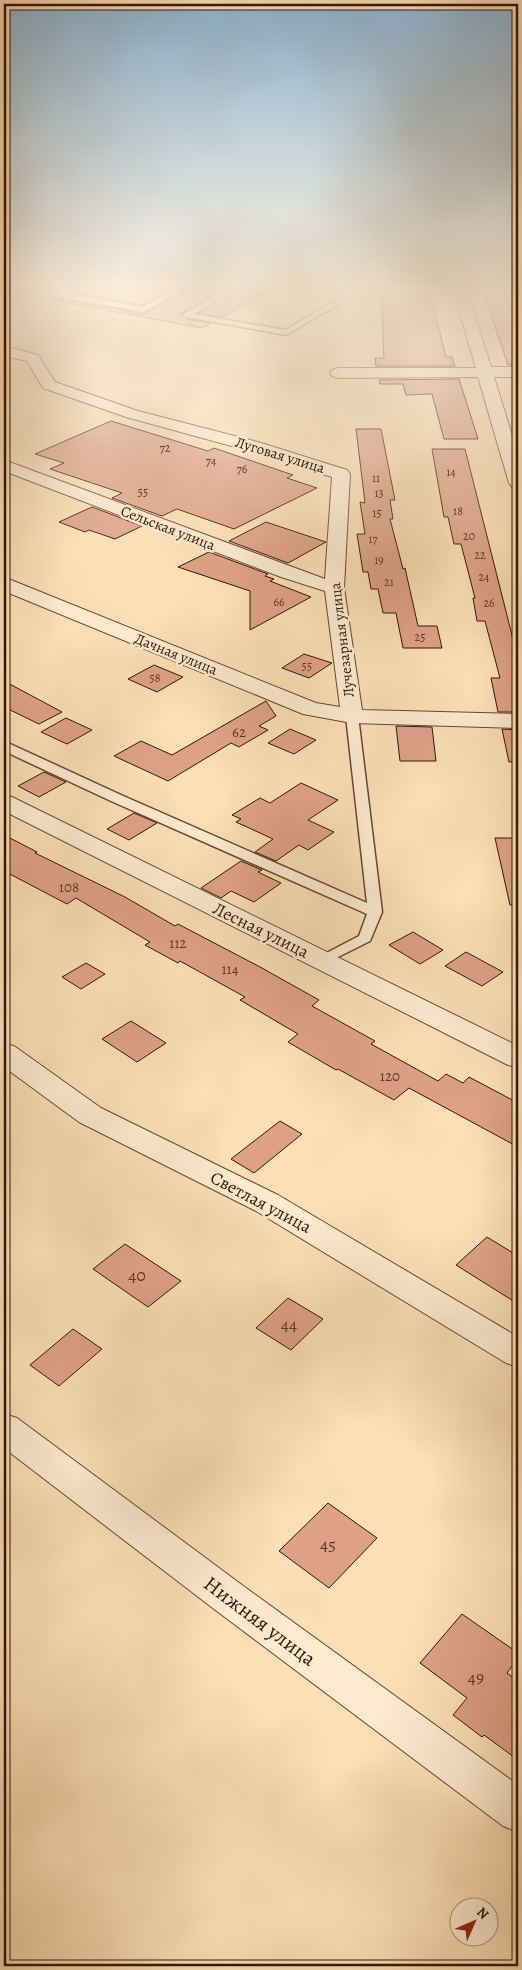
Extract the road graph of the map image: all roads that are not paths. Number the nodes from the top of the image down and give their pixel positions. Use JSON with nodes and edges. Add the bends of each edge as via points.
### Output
{"nodes":[{"id":1,"x":47,"y":382,"type":"edge"},
{"id":2,"x":489,"y":382,"type":"edge"},
{"id":3,"x":4,"y":466,"type":"edge"},
{"id":4,"x":340,"y":474,"type":"joint"},
{"id":5,"x":518,"y":483,"type":"edge"},
{"id":6,"x":4,"y":584,"type":"edge"},
{"id":7,"x":334,"y":588,"type":"junction"},
{"id":8,"x":352,"y":716,"type":"junction"},
{"id":9,"x":518,"y":721,"type":"edge"},
{"id":10,"x":4,"y":746,"type":"edge"},
{"id":11,"x":4,"y":802,"type":"edge"},
{"id":12,"x":375,"y":912,"type":"junction"},
{"id":13,"x":322,"y":960,"type":"junction"},
{"id":14,"x":4,"y":1053,"type":"edge"},
{"id":15,"x":518,"y":1058,"type":"edge"},
{"id":16,"x":518,"y":1354,"type":"edge"},
{"id":17,"x":4,"y":1428,"type":"edge"},
{"id":18,"x":518,"y":1811,"type":"edge"}],
"edges":[{"from":1,"to":4,"type":"street","name":"Луговая улица","via":[[132,414],[252,446]]},
{"from":2,"to":5,"type":"street"},
{"from":3,"to":7,"type":"street","name":"Сельская улица"},
{"from":4,"to":7,"type":"street","name":"Лучезарная улица"},
{"from":6,"to":8,"type":"street","name":"Дачная улица","via":[[311,709]]},
{"from":7,"to":8,"type":"street","name":"Лучезарная улица"},
{"from":8,"to":9,"type":"street","name":"Дачная улица"},
{"from":8,"to":12,"type":"lane"},
{"from":10,"to":12,"type":"lane"},
{"from":11,"to":13,"type":"street","name":"Лесная улица"},
{"from":12,"to":13,"type":"lane","via":[[365,938]]},
{"from":13,"to":15,"type":"street","name":"Лесная улица"},
{"from":14,"to":16,"type":"street","name":"Светлая улица","via":[[90,1115],[267,1203]]},
{"from":17,"to":18,"type":"street","name":"Нижняя улица"}]}
